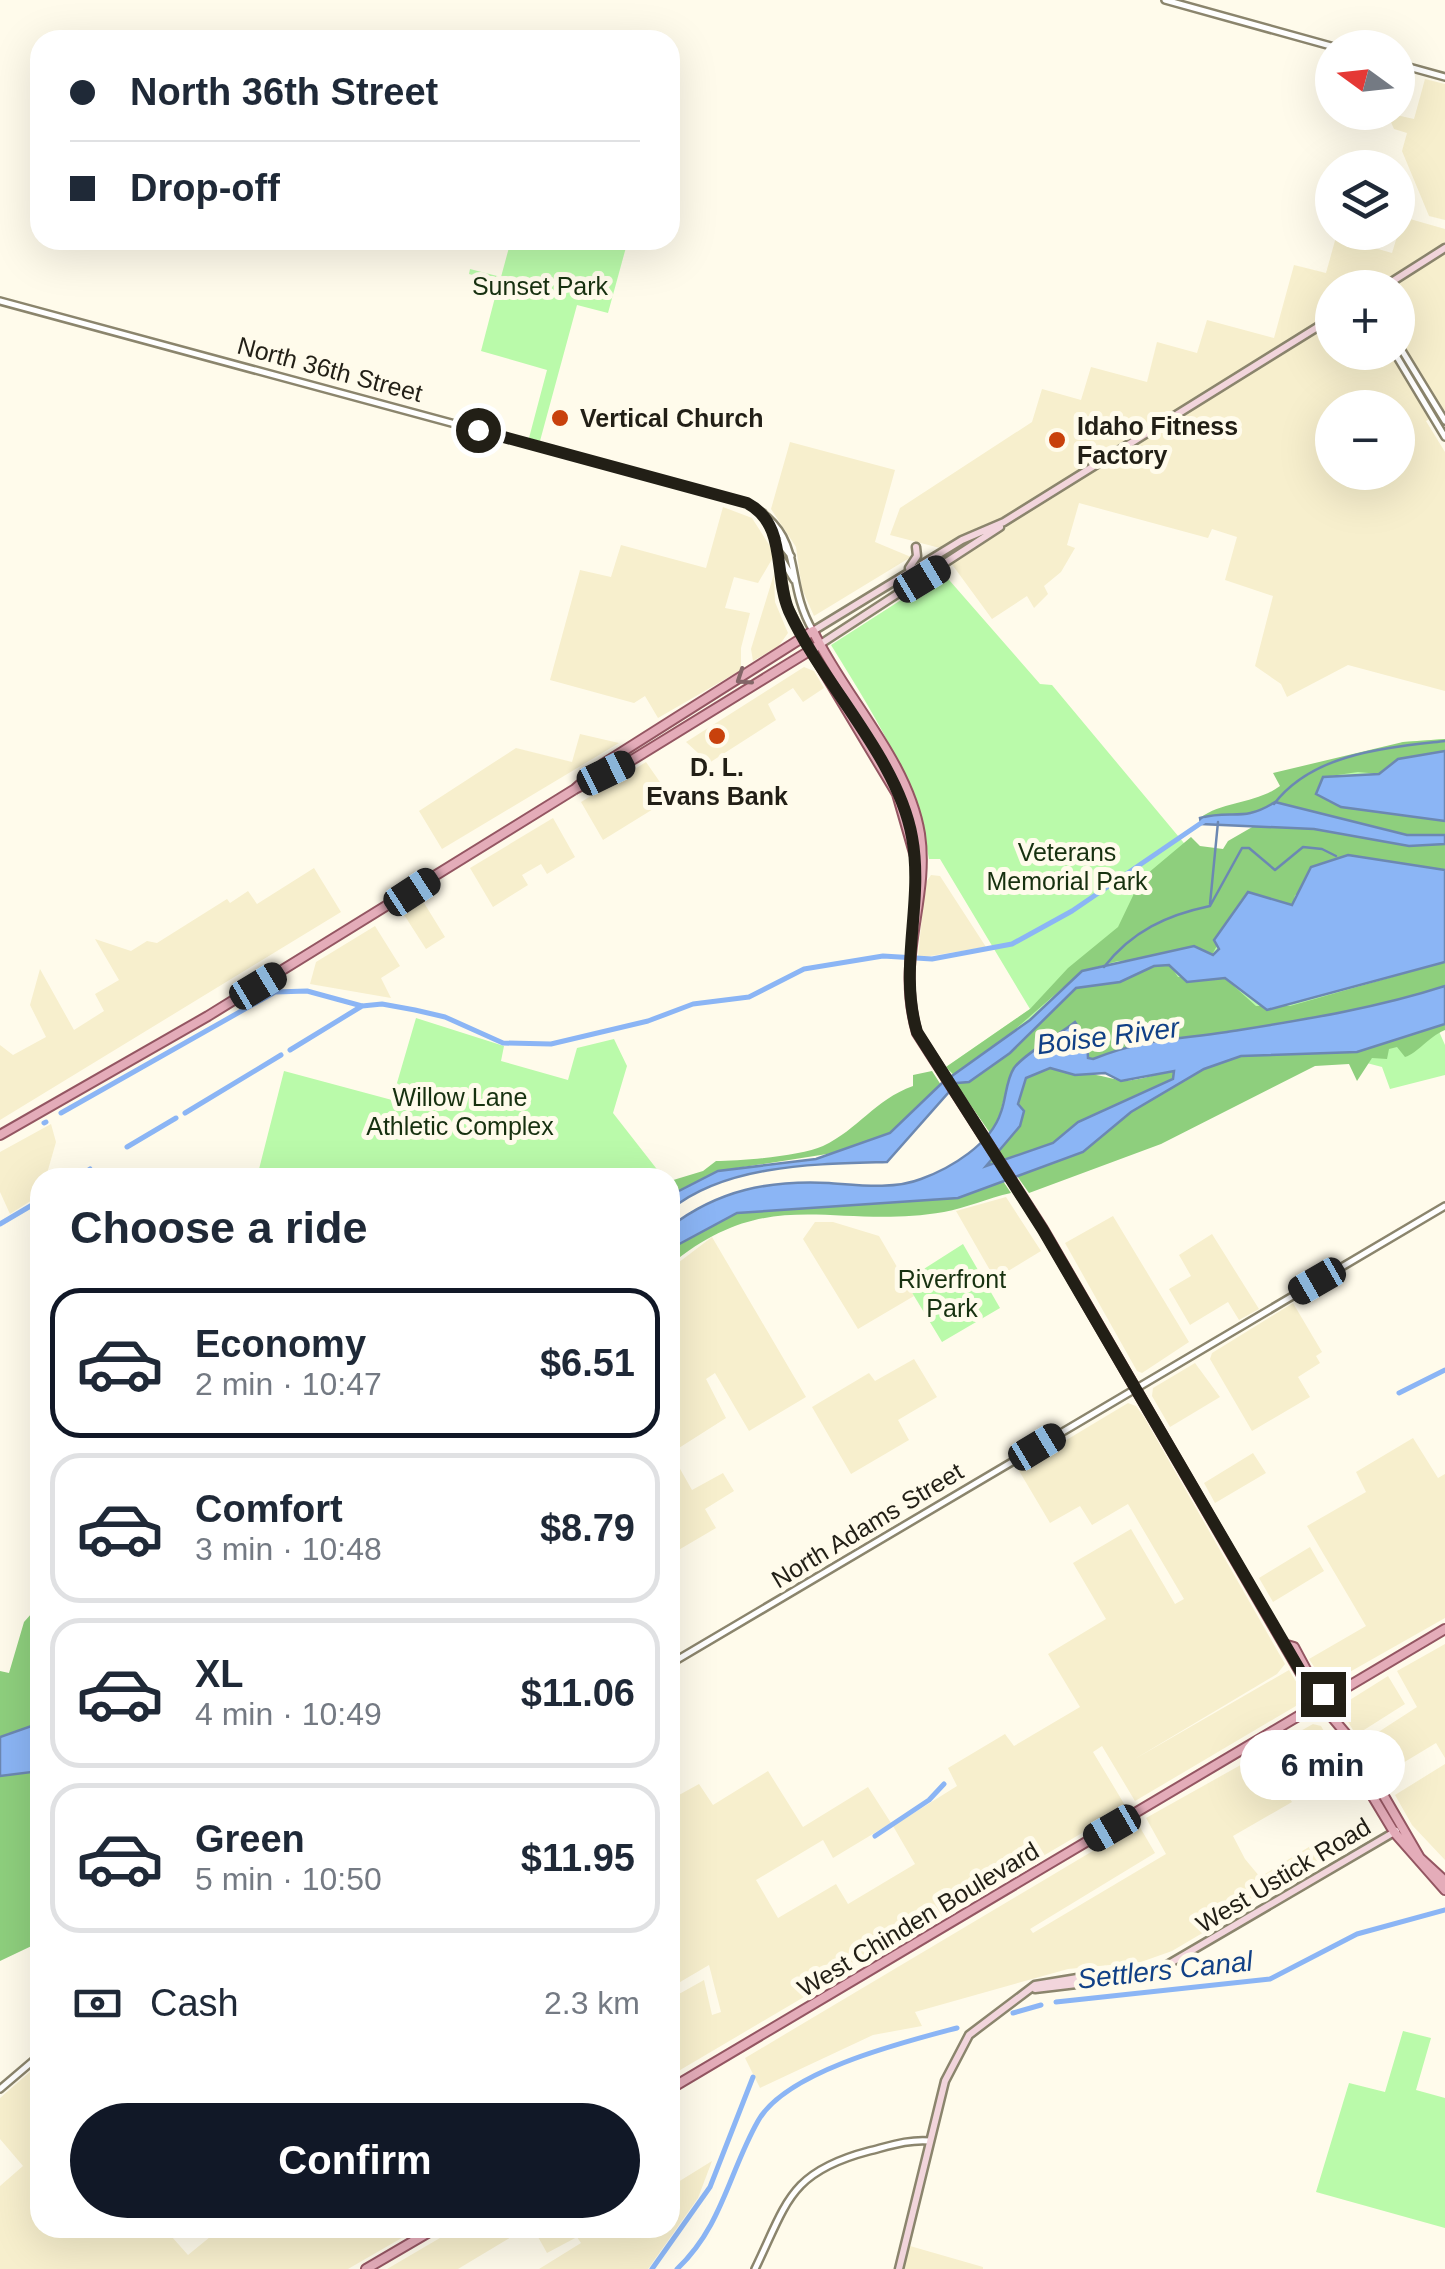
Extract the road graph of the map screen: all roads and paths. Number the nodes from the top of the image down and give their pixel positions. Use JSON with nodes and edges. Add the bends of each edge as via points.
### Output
{"nodes":[{"id":1,"x":1165,"y":0,"type":"edge"},
{"id":2,"x":1315,"y":42,"type":"edge"},
{"id":3,"x":1415,"y":69,"type":"edge"},
{"id":4,"x":1445,"y":77,"type":"edge"},
{"id":5,"x":1445,"y":248,"type":"edge"},
{"id":6,"x":1410,"y":270,"type":"edge"},
{"id":7,"x":0,"y":301,"type":"edge"},
{"id":8,"x":1315,"y":329,"type":"edge"},
{"id":9,"x":1405,"y":370,"type":"edge"},
{"id":10,"x":1414,"y":370,"type":"edge"},
{"id":11,"x":1445,"y":421,"type":"edge"},
{"id":12,"x":1445,"y":438,"type":"edge"},
{"id":13,"x":763,"y":513,"type":"junction"},
{"id":14,"x":1004,"y":522,"type":"junction"},
{"id":15,"x":774,"y":538,"type":"junction"},
{"id":16,"x":916,"y":548,"type":"dead end"},
{"id":17,"x":938,"y":554,"type":"junction"},
{"id":18,"x":793,"y":557,"type":"junction"},
{"id":19,"x":781,"y":558,"type":"junction"},
{"id":20,"x":794,"y":580,"type":"junction"},
{"id":21,"x":897,"y":580,"type":"junction"},
{"id":22,"x":905,"y":590,"type":"junction"},
{"id":23,"x":813,"y":632,"type":"junction"},
{"id":24,"x":803,"y":637,"type":"junction"},
{"id":25,"x":815,"y":648,"type":"junction"},
{"id":26,"x":682,"y":717,"type":"junction"},
{"id":27,"x":665,"y":740,"type":"junction"},
{"id":28,"x":630,"y":748,"type":"junction"},
{"id":29,"x":606,"y":773,"type":"junction"},
{"id":30,"x":574,"y":789,"type":"junction"},
{"id":31,"x":0,"y":1135,"type":"edge"},
{"id":32,"x":1445,"y":1206,"type":"edge"},
{"id":33,"x":1136,"y":1388,"type":"junction"},
{"id":34,"x":1445,"y":1629,"type":"edge"},
{"id":35,"x":680,"y":1658,"type":"edge"},
{"id":36,"x":1324,"y":1702,"type":"junction"},
{"id":37,"x":1397,"y":1830,"type":"junction"},
{"id":38,"x":1445,"y":1880,"type":"edge"},
{"id":39,"x":1445,"y":1890,"type":"edge"},
{"id":40,"x":30,"y":2064,"type":"edge"},
{"id":41,"x":680,"y":2083,"type":"edge"},
{"id":42,"x":0,"y":2089,"type":"edge"},
{"id":43,"x":930,"y":2141,"type":"junction"},
{"id":44,"x":419,"y":2238,"type":"edge"},
{"id":45,"x":366,"y":2269,"type":"edge"},
{"id":46,"x":755,"y":2269,"type":"edge"},
{"id":47,"x":898,"y":2269,"type":"edge"}],
"edges":[{"from":1,"to":2,"type":"street"},
{"from":3,"to":4,"type":"street"},
{"from":5,"to":6,"type":"main road"},
{"from":7,"to":13,"type":"street","name":"North 36th Street","via":[[747,503]]},
{"from":8,"to":14,"type":"main road"},
{"from":9,"to":12,"type":"street"},
{"from":10,"to":11,"type":"street"},
{"from":13,"to":15,"type":"street"},
{"from":13,"to":18,"type":"street","via":[[784,532]]},
{"from":14,"to":17,"type":"main road"},
{"from":14,"to":22,"type":"main road"},
{"from":15,"to":18,"type":"street"},
{"from":15,"to":19,"type":"street"},
{"from":16,"to":21,"type":"main road","via":[[915,562]]},
{"from":17,"to":21,"type":"main road"},
{"from":17,"to":22,"type":"main road","via":[[937,563]]},
{"from":18,"to":20,"type":"street"},
{"from":19,"to":20,"type":"street"},
{"from":19,"to":24,"type":"street","via":[[786,604]]},
{"from":20,"to":23,"type":"street"},
{"from":21,"to":23,"type":"main road"},
{"from":22,"to":25,"type":"main road"},
{"from":23,"to":24,"type":"main road"},
{"from":23,"to":25,"type":"main road"},
{"from":24,"to":25,"type":"main road"},
{"from":24,"to":26,"type":"main road","one_way":true},
{"from":25,"to":27,"type":"main road"},
{"from":25,"to":33,"type":"main road","via":[[910,799],[920,835],[908,967],[917,1032]]},
{"from":26,"to":27,"type":"main road"},
{"from":26,"to":28,"type":"main road"},
{"from":27,"to":29,"type":"main road"},
{"from":28,"to":29,"type":"main road"},
{"from":28,"to":30,"type":"main road"},
{"from":29,"to":30,"type":"main road"},
{"from":30,"to":31,"type":"main road","via":[[258,986]]},
{"from":32,"to":33,"type":"street","name":"North Adams Street"},
{"from":33,"to":35,"type":"street","name":"North Adams Street"},
{"from":33,"to":36,"type":"main road"},
{"from":34,"to":36,"type":"main road","name":"West Chinden Boulevard"},
{"from":36,"to":37,"type":"main road"},
{"from":36,"to":41,"type":"main road","name":"West Chinden Boulevard"},
{"from":37,"to":38,"type":"main road"},
{"from":37,"to":39,"type":"main road"},
{"from":37,"to":43,"type":"main road","name":"West Ustick Road","via":[[1186,1955],[1127,1978],[1034,1988],[984,2020],[945,2081]]},
{"from":40,"to":42,"type":"street"},
{"from":43,"to":46,"type":"street","via":[[848,2157],[811,2176],[780,2209]]},
{"from":43,"to":47,"type":"main road","name":"West Ustick Road"},
{"from":44,"to":45,"type":"main road"}]}
